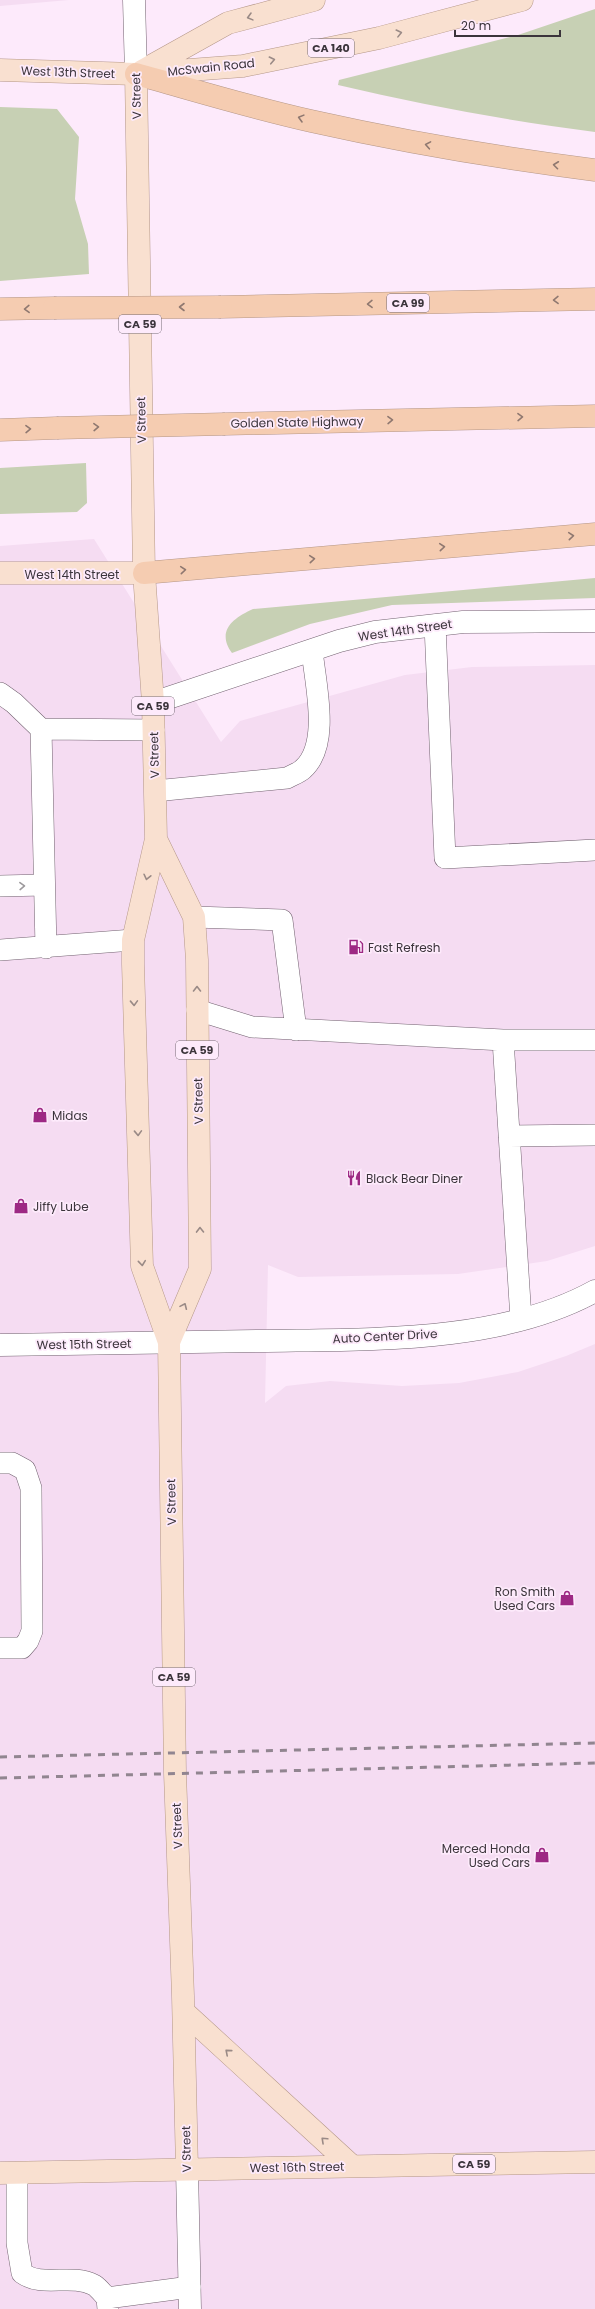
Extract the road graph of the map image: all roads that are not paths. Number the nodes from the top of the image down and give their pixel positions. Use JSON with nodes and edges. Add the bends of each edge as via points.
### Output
{"nodes":[{"id":1,"x":134,"y":0,"type":"edge"},
{"id":2,"x":314,"y":0,"type":"edge"},
{"id":3,"x":522,"y":0,"type":"edge"},
{"id":4,"x":282,"y":4,"type":"edge"},
{"id":5,"x":0,"y":70,"type":"edge"},
{"id":6,"x":136,"y":74,"type":"junction"},
{"id":7,"x":595,"y":170,"type":"edge"},
{"id":8,"x":595,"y":299,"type":"edge"},
{"id":9,"x":0,"y":310,"type":"edge"},
{"id":10,"x":595,"y":416,"type":"edge"},
{"id":11,"x":0,"y":430,"type":"edge"},
{"id":12,"x":595,"y":534,"type":"edge"},
{"id":13,"x":0,"y":573,"type":"edge"},
{"id":14,"x":144,"y":573,"type":"junction"},
{"id":15,"x":595,"y":620,"type":"edge"},
{"id":16,"x":435,"y":625,"type":"junction"},
{"id":17,"x":312,"y":650,"type":"junction"},
{"id":18,"x":0,"y":693,"type":"edge"},
{"id":19,"x":153,"y":703,"type":"junction"},
{"id":20,"x":41,"y":729,"type":"junction"},
{"id":21,"x":154,"y":730,"type":"junction"},
{"id":22,"x":155,"y":791,"type":"junction"},
{"id":23,"x":156,"y":839,"type":"junction"},
{"id":24,"x":595,"y":850,"type":"edge"},
{"id":25,"x":44,"y":885,"type":"junction"},
{"id":26,"x":0,"y":886,"type":"edge"},
{"id":27,"x":194,"y":917,"type":"junction"},
{"id":28,"x":133,"y":940,"type":"junction"},
{"id":29,"x":46,"y":948,"type":"junction"},
{"id":30,"x":0,"y":950,"type":"edge"},
{"id":31,"x":197,"y":1010,"type":"junction"},
{"id":32,"x":296,"y":1030,"type":"junction"},
{"id":33,"x":504,"y":1040,"type":"junction"},
{"id":34,"x":595,"y":1040,"type":"edge"},
{"id":35,"x":595,"y":1135,"type":"edge"},
{"id":36,"x":509,"y":1136,"type":"junction"},
{"id":37,"x":595,"y":1292,"type":"edge"},
{"id":38,"x":521,"y":1319,"type":"junction"},
{"id":39,"x":169,"y":1342,"type":"junction"},
{"id":40,"x":0,"y":1345,"type":"edge"},
{"id":41,"x":0,"y":1463,"type":"edge"},
{"id":42,"x":0,"y":1648,"type":"edge"},
{"id":43,"x":184,"y":2012,"type":"junction"},
{"id":44,"x":595,"y":2162,"type":"edge"},
{"id":45,"x":352,"y":2166,"type":"junction"},
{"id":46,"x":187,"y":2169,"type":"junction"},
{"id":47,"x":8,"y":2173,"type":"edge"},
{"id":48,"x":190,"y":2287,"type":"junction"},
{"id":49,"x":107,"y":2304,"type":"edge"},
{"id":50,"x":190,"y":2309,"type":"edge"}],
"edges":[{"from":1,"to":6,"type":"street","name":"V Street"},
{"from":2,"to":4,"type":"main road","name":"McSwain Road"},
{"from":6,"to":3,"type":"main road","name":"McSwain Road","number":"CA 140","one_way":true,"via":[[243,66],[379,38]]},
{"from":4,"to":6,"type":"main road","name":"McSwain Road","one_way":true,"via":[[228,23]]},
{"from":5,"to":6,"type":"main road","name":"West 13th Street"},
{"from":7,"to":6,"type":"highway","one_way":true,"via":[[405,141],[310,121]]},
{"from":6,"to":14,"type":"main road","name":"V Street","number":"CA 59"},
{"from":8,"to":9,"type":"highway","number":"CA 99","one_way":true,"bridge":true},
{"from":11,"to":10,"type":"highway","name":"Golden State Highway","one_way":true,"bridge":true},
{"from":14,"to":12,"type":"highway","one_way":true},
{"from":13,"to":14,"type":"main road","name":"West 14th Street"},
{"from":14,"to":19,"type":"main road","name":"V Street","number":"CA 59"},
{"from":15,"to":16,"type":"street","name":"West 14th Street","via":[[463,622]]},
{"from":16,"to":17,"type":"street","name":"West 14th Street","via":[[376,632]]},
{"from":16,"to":24,"type":"lane","via":[[445,858]]},
{"from":17,"to":19,"type":"street","name":"West 14th Street"},
{"from":17,"to":22,"type":"lane","via":[[320,733],[314,755],[303,769],[287,778]]},
{"from":18,"to":20,"type":"lane","via":[[14,702]]},
{"from":19,"to":21,"type":"main road","name":"V Street","number":"CA 59"},
{"from":20,"to":21,"type":"lane"},
{"from":20,"to":25,"type":"lane"},
{"from":21,"to":22,"type":"main road","name":"V Street","number":"CA 59"},
{"from":22,"to":23,"type":"main road","name":"V Street","number":"CA 59"},
{"from":23,"to":27,"type":"main road","name":"V Street","number":"CA 59"},
{"from":23,"to":28,"type":"main road","name":"V Street","number":"CA 59","one_way":true},
{"from":26,"to":25,"type":"lane","one_way":true},
{"from":25,"to":29,"type":"lane"},
{"from":31,"to":27,"type":"main road","name":"V Street","number":"CA 59","one_way":true},
{"from":27,"to":32,"type":"lane","via":[[282,920]]},
{"from":28,"to":29,"type":"lane"},
{"from":28,"to":39,"type":"main road","name":"V Street","number":"CA 59","one_way":true,"via":[[142,1266]]},
{"from":29,"to":30,"type":"lane"},
{"from":31,"to":32,"type":"lane","via":[[252,1027]]},
{"from":39,"to":31,"type":"main road","name":"V Street","number":"CA 59","one_way":true,"via":[[200,1270]]},
{"from":32,"to":33,"type":"lane"},
{"from":33,"to":34,"type":"lane"},
{"from":33,"to":36,"type":"lane"},
{"from":35,"to":36,"type":"lane"},
{"from":36,"to":38,"type":"lane"},
{"from":37,"to":38,"type":"street","name":"Auto Center Drive","via":[[546,1314]]},
{"from":38,"to":39,"type":"street","name":"Auto Center Drive","via":[[471,1330],[392,1338]]},
{"from":39,"to":40,"type":"street","name":"West 15th Street"},
{"from":39,"to":43,"type":"main road","name":"V Street","number":"CA 59","via":[[175,1773]]},
{"from":41,"to":42,"type":"lane","via":[[12,1463],[25,1470],[32,1488],[32,1631],[22,1648]]},
{"from":45,"to":43,"type":"main road","one_way":true},
{"from":43,"to":46,"type":"main road","name":"V Street","number":"CA 59"},
{"from":44,"to":45,"type":"main road","name":"West 16th Street","number":"CA 59"},
{"from":45,"to":46,"type":"main road","name":"West 16th Street","number":"CA 59"},
{"from":46,"to":47,"type":"main road","name":"West 16th Street"},
{"from":46,"to":48,"type":"street","name":"V Street"},
{"from":47,"to":49,"type":"lane","via":[[22,2273],[30,2279],[76,2279],[95,2285]]},
{"from":48,"to":49,"type":"lane"},
{"from":48,"to":50,"type":"street","name":"V Street"}]}
